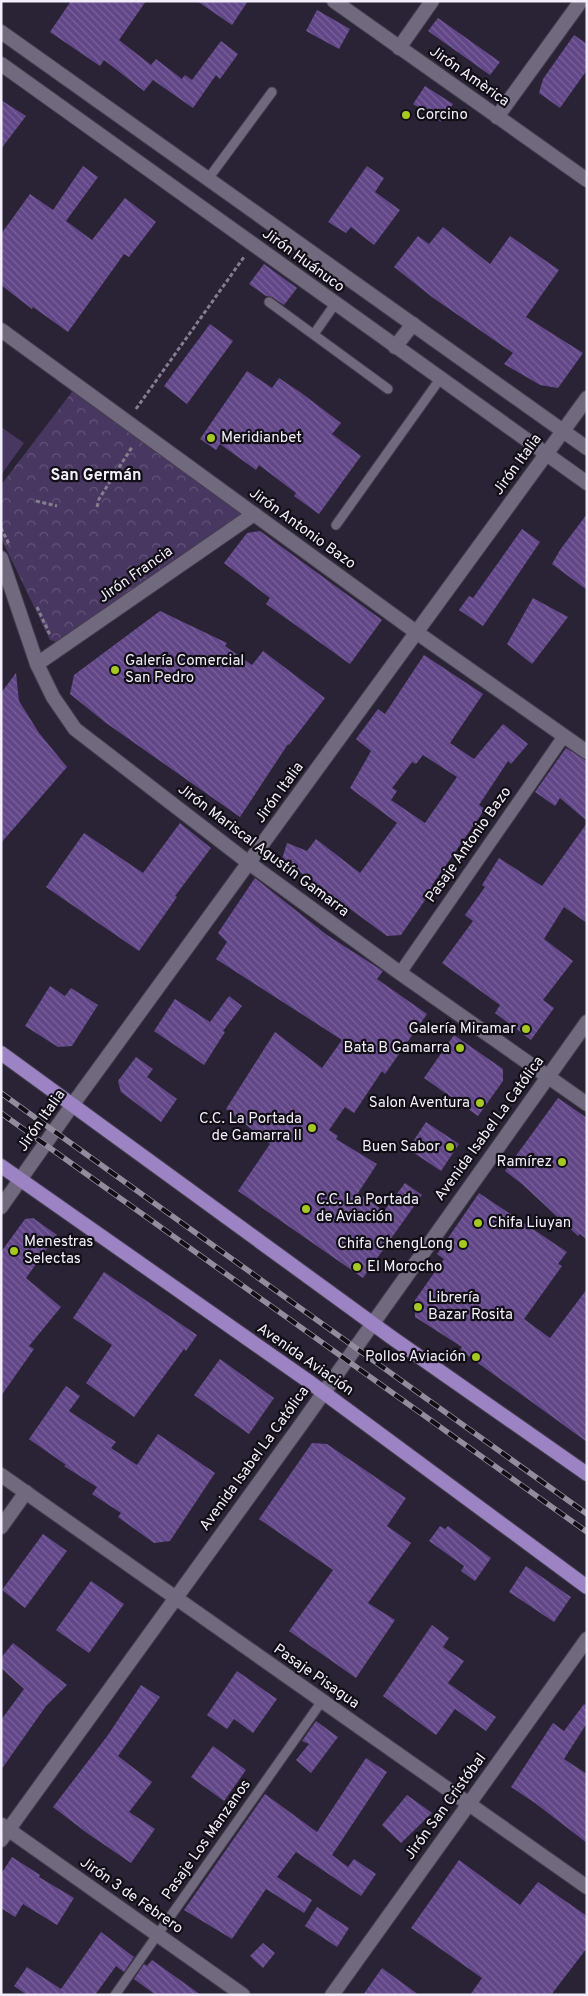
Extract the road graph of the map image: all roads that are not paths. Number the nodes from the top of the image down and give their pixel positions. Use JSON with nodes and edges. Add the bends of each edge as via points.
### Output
{"nodes":[{"id":1,"x":334,"y":1,"type":"edge"},
{"id":2,"x":432,"y":1,"type":"edge"},
{"id":3,"x":580,"y":1,"type":"edge"},
{"id":4,"x":1,"y":32,"type":"edge"},
{"id":5,"x":399,"y":48,"type":"junction"},
{"id":6,"x":1,"y":64,"type":"edge"},
{"id":7,"x":272,"y":92,"type":"dead end"},
{"id":8,"x":497,"y":117,"type":"junction"},
{"id":9,"x":208,"y":179,"type":"junction"},
{"id":10,"x":587,"y":180,"type":"edge"},
{"id":11,"x":269,"y":302,"type":"dead end"},
{"id":12,"x":335,"y":304,"type":"junction"},
{"id":13,"x":413,"y":324,"type":"junction"},
{"id":14,"x":1,"y":330,"type":"edge"},
{"id":15,"x":314,"y":334,"type":"junction"},
{"id":16,"x":395,"y":347,"type":"junction"},
{"id":17,"x":440,"y":379,"type":"junction"},
{"id":18,"x":388,"y":389,"type":"dead end"},
{"id":19,"x":587,"y":398,"type":"edge"},
{"id":20,"x":563,"y":431,"type":"junction"},
{"id":21,"x":587,"y":448,"type":"edge"},
{"id":22,"x":546,"y":455,"type":"junction"},
{"id":23,"x":587,"y":483,"type":"edge"},
{"id":24,"x":254,"y":514,"type":"junction"},
{"id":25,"x":336,"y":525,"type":"dead end"},
{"id":26,"x":1,"y":558,"type":"edge"},
{"id":27,"x":416,"y":632,"type":"junction"},
{"id":28,"x":37,"y":664,"type":"junction"},
{"id":29,"x":564,"y":736,"type":"junction"},
{"id":30,"x":587,"y":752,"type":"edge"},
{"id":31,"x":249,"y":863,"type":"junction"},
{"id":32,"x":400,"y":973,"type":"junction"},
{"id":33,"x":587,"y":1022,"type":"edge"},
{"id":34,"x":1,"y":1053,"type":"edge"},
{"id":35,"x":548,"y":1077,"type":"junction"},
{"id":36,"x":73,"y":1104,"type":"junction"},
{"id":37,"x":587,"y":1104,"type":"edge"},
{"id":38,"x":1,"y":1166,"type":"edge"},
{"id":39,"x":21,"y":1180,"type":"junction"},
{"id":40,"x":1,"y":1208,"type":"edge"},
{"id":41,"x":372,"y":1323,"type":"junction"},
{"id":42,"x":323,"y":1392,"type":"junction"},
{"id":43,"x":587,"y":1474,"type":"edge"},
{"id":44,"x":1,"y":1475,"type":"edge"},
{"id":45,"x":26,"y":1492,"type":"junction"},
{"id":46,"x":1,"y":1527,"type":"edge"},
{"id":47,"x":587,"y":1587,"type":"edge"},
{"id":48,"x":175,"y":1597,"type":"junction"},
{"id":49,"x":587,"y":1639,"type":"edge"},
{"id":50,"x":322,"y":1701,"type":"junction"},
{"id":51,"x":469,"y":1804,"type":"junction"},
{"id":52,"x":4,"y":1831,"type":"edge"},
{"id":53,"x":587,"y":1887,"type":"edge"},
{"id":54,"x":157,"y":1934,"type":"junction"},
{"id":55,"x":115,"y":1995,"type":"edge"},
{"id":56,"x":243,"y":1995,"type":"edge"},
{"id":57,"x":332,"y":1995,"type":"edge"}],
"edges":[{"from":1,"to":5,"type":"street","name":"Jirón Amèrica"},
{"from":2,"to":5,"type":"street"},
{"from":3,"to":8,"type":"street"},
{"from":4,"to":9,"type":"street","name":"Jirón Huánuco"},
{"from":5,"to":8,"type":"street","name":"Jirón Amèrica"},
{"from":6,"to":12,"type":"street","name":"Jirón Huánuco"},
{"from":7,"to":9,"type":"lane"},
{"from":8,"to":10,"type":"street","name":"Jirón Amèrica"},
{"from":9,"to":13,"type":"street","name":"Jirón Huánuco"},
{"from":11,"to":15,"type":"lane"},
{"from":12,"to":15,"type":"lane"},
{"from":12,"to":16,"type":"street","name":"Jirón Huánuco"},
{"from":13,"to":16,"type":"street"},
{"from":13,"to":20,"type":"street","name":"Jirón Huánuco"},
{"from":14,"to":24,"type":"street","name":"Jirón Antonio Bazo"},
{"from":15,"to":18,"type":"lane"},
{"from":16,"to":17,"type":"street","name":"Jirón Huánuco"},
{"from":17,"to":22,"type":"street","name":"Jirón Huánuco"},
{"from":17,"to":25,"type":"lane"},
{"from":19,"to":20,"type":"street","name":"Jirón Italia"},
{"from":20,"to":21,"type":"street","name":"Jirón Huánuco"},
{"from":20,"to":22,"type":"street","name":"Jirón Italia"},
{"from":22,"to":23,"type":"street","name":"Jirón Huánuco"},
{"from":22,"to":27,"type":"street","name":"Jirón Italia"},
{"from":24,"to":27,"type":"street","name":"Jirón Antonio Bazo"},
{"from":24,"to":28,"type":"street","name":"Jirón Francia"},
{"from":26,"to":28,"type":"street","name":"Jirón Mariscal Agustín Gamarra"},
{"from":27,"to":29,"type":"street","name":"Jirón Antonio Bazo"},
{"from":27,"to":31,"type":"street","name":"Jirón Italia"},
{"from":28,"to":31,"type":"street","name":"Jirón Mariscal Agustín Gamarra","via":[[53,697],[75,729]]},
{"from":29,"to":30,"type":"street","name":"Jirón Antonio Bazo"},
{"from":29,"to":32,"type":"street","name":"Pasaje Antonio Bazo"},
{"from":31,"to":32,"type":"street","name":"Jirón Mariscal Agustín Gamarra"},
{"from":31,"to":36,"type":"street","name":"Jirón Italia"},
{"from":32,"to":35,"type":"street","name":"Jirón Mariscal Agustín Gamarra"},
{"from":33,"to":35,"type":"street","name":"Avenida Isabel La Católica"},
{"from":34,"to":36,"type":"main road"},
{"from":35,"to":37,"type":"street","name":"Jirón Mariscal Agustín Gamarra"},
{"from":35,"to":41,"type":"street","name":"Avenida Isabel La Católica"},
{"from":36,"to":39,"type":"street","name":"Jirón Italia"},
{"from":36,"to":41,"type":"main road"},
{"from":38,"to":39,"type":"main road","name":"Avenida Aviación"},
{"from":39,"to":40,"type":"street","name":"Jirón Italia"},
{"from":39,"to":42,"type":"main road","name":"Avenida Aviación"},
{"from":41,"to":42,"type":"street","name":"Avenida Isabel La Católica"},
{"from":41,"to":43,"type":"main road"},
{"from":42,"to":47,"type":"main road","name":"Avenida Aviación"},
{"from":42,"to":48,"type":"street","name":"Avenida Isabel La Católica"},
{"from":44,"to":45,"type":"street","name":"Pasaje Pisagua"},
{"from":45,"to":46,"type":"street"},
{"from":45,"to":48,"type":"street","name":"Pasaje Pisagua"},
{"from":48,"to":50,"type":"street","name":"Pasaje Pisagua"},
{"from":48,"to":52,"type":"street","name":"Avenida Isabel La Católica"},
{"from":49,"to":51,"type":"street","name":"Jirón San Cristóbal"},
{"from":50,"to":51,"type":"street","name":"Pasaje Pisagua"},
{"from":50,"to":54,"type":"lane","name":"Pasaje Los Manzanos"},
{"from":51,"to":53,"type":"street","name":"Pasaje Pisagua"},
{"from":51,"to":57,"type":"street","name":"Jirón San Cristóbal"},
{"from":52,"to":54,"type":"street","name":"Jirón 3 de Febrero"},
{"from":54,"to":55,"type":"lane","name":"Pasaje Los Manzanos"},
{"from":54,"to":56,"type":"street","name":"Jirón 3 de Febrero"}]}
